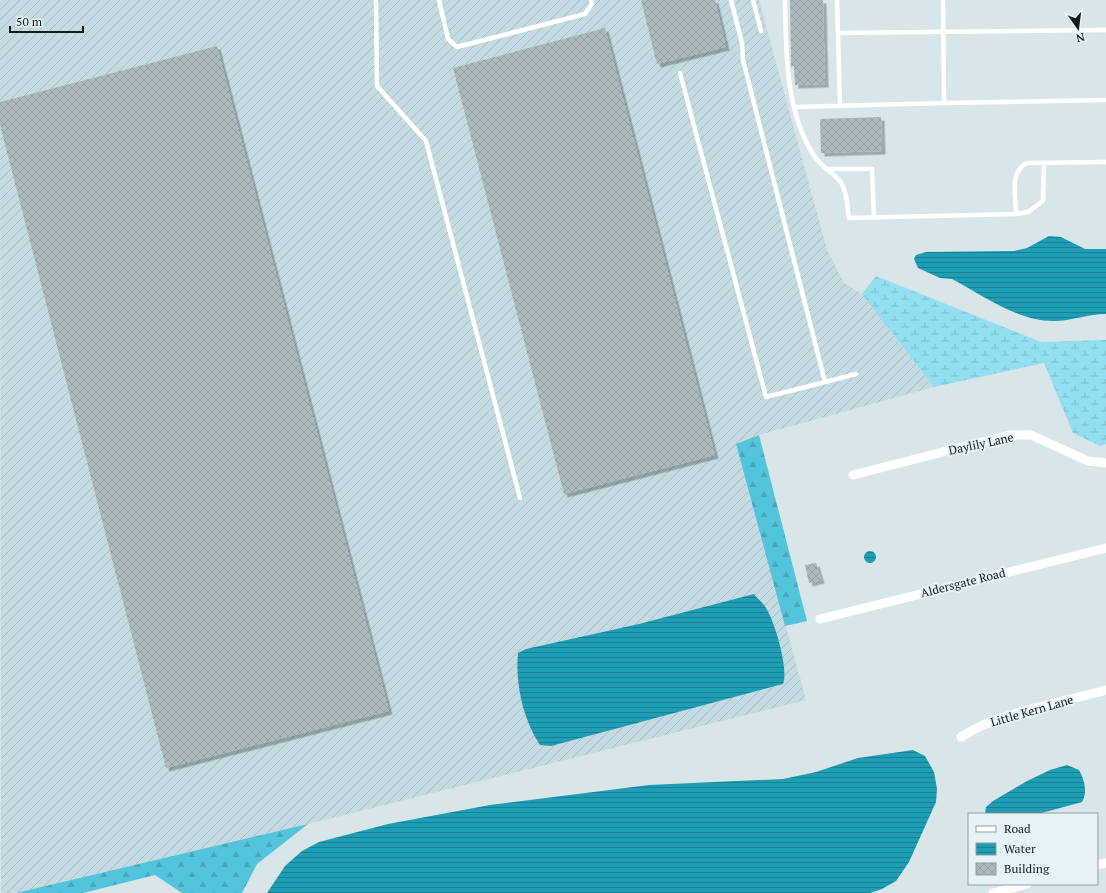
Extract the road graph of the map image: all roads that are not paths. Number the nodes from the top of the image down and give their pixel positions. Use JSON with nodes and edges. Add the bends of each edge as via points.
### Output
{"nodes":[{"id":1,"x":376,"y":0,"type":"edge"},
{"id":2,"x":439,"y":0,"type":"edge"},
{"id":3,"x":591,"y":0,"type":"edge"},
{"id":4,"x":731,"y":0,"type":"edge"},
{"id":5,"x":753,"y":0,"type":"edge"},
{"id":6,"x":785,"y":0,"type":"edge"},
{"id":7,"x":837,"y":0,"type":"edge"},
{"id":8,"x":943,"y":0,"type":"edge"},
{"id":9,"x":1106,"y":30,"type":"edge"},
{"id":10,"x":760,"y":31,"type":"dead end"},
{"id":11,"x":838,"y":33,"type":"junction"},
{"id":12,"x":944,"y":33,"type":"junction"},
{"id":13,"x":680,"y":73,"type":"dead end"},
{"id":14,"x":1106,"y":100,"type":"edge"},
{"id":15,"x":944,"y":103,"type":"junction"},
{"id":16,"x":840,"y":106,"type":"junction"},
{"id":17,"x":795,"y":108,"type":"junction"},
{"id":18,"x":1106,"y":162,"type":"edge"},
{"id":19,"x":1044,"y":163,"type":"junction"},
{"id":20,"x":826,"y":168,"type":"junction"},
{"id":21,"x":1016,"y":214,"type":"junction"},
{"id":22,"x":874,"y":217,"type":"junction"},
{"id":23,"x":856,"y":374,"type":"dead end"},
{"id":24,"x":826,"y":382,"type":"junction"},
{"id":25,"x":1106,"y":463,"type":"edge"},
{"id":26,"x":853,"y":475,"type":"dead end"},
{"id":27,"x":520,"y":498,"type":"dead end"},
{"id":28,"x":1106,"y":548,"type":"edge"},
{"id":29,"x":820,"y":619,"type":"dead end"},
{"id":30,"x":1106,"y":690,"type":"edge"},
{"id":31,"x":961,"y":737,"type":"dead end"},
{"id":32,"x":1023,"y":885,"type":"edge"},
{"id":33,"x":993,"y":893,"type":"edge"}],
"edges":[{"from":1,"to":27,"type":"lane","via":[[377,86],[426,141]]},
{"from":2,"to":3,"type":"lane","via":[[448,39],[457,47],[585,14],[592,4]]},
{"from":4,"to":24,"type":"lane","via":[[742,43],[742,60]]},
{"from":5,"to":10,"type":"lane"},
{"from":6,"to":17,"type":"lane","via":[[786,64]]},
{"from":7,"to":11,"type":"lane"},
{"from":8,"to":12,"type":"lane"},
{"from":9,"to":12,"type":"lane"},
{"from":11,"to":12,"type":"lane"},
{"from":11,"to":16,"type":"lane"},
{"from":12,"to":15,"type":"lane"},
{"from":13,"to":24,"type":"lane","via":[[766,397]]},
{"from":14,"to":15,"type":"lane"},
{"from":15,"to":16,"type":"lane"},
{"from":16,"to":17,"type":"lane"},
{"from":17,"to":20,"type":"lane","via":[[813,155]]},
{"from":18,"to":19,"type":"lane"},
{"from":19,"to":21,"type":"lane","via":[[1043,201],[1028,212]]},
{"from":19,"to":21,"type":"lane","via":[[1019,166],[1015,174]]},
{"from":20,"to":22,"type":"lane","via":[[840,180],[849,218]]},
{"from":20,"to":22,"type":"lane","via":[[872,169]]},
{"from":21,"to":22,"type":"lane"},
{"from":23,"to":24,"type":"lane"},
{"from":25,"to":26,"type":"street","name":"Daylily Lane","via":[[1088,461],[1031,435],[1009,435]]},
{"from":28,"to":29,"type":"street","name":"Aldersgate Road"},
{"from":30,"to":31,"type":"street","name":"Little Kern Lane","via":[[997,720],[973,729]]},
{"from":32,"to":33,"type":"street"}]}
